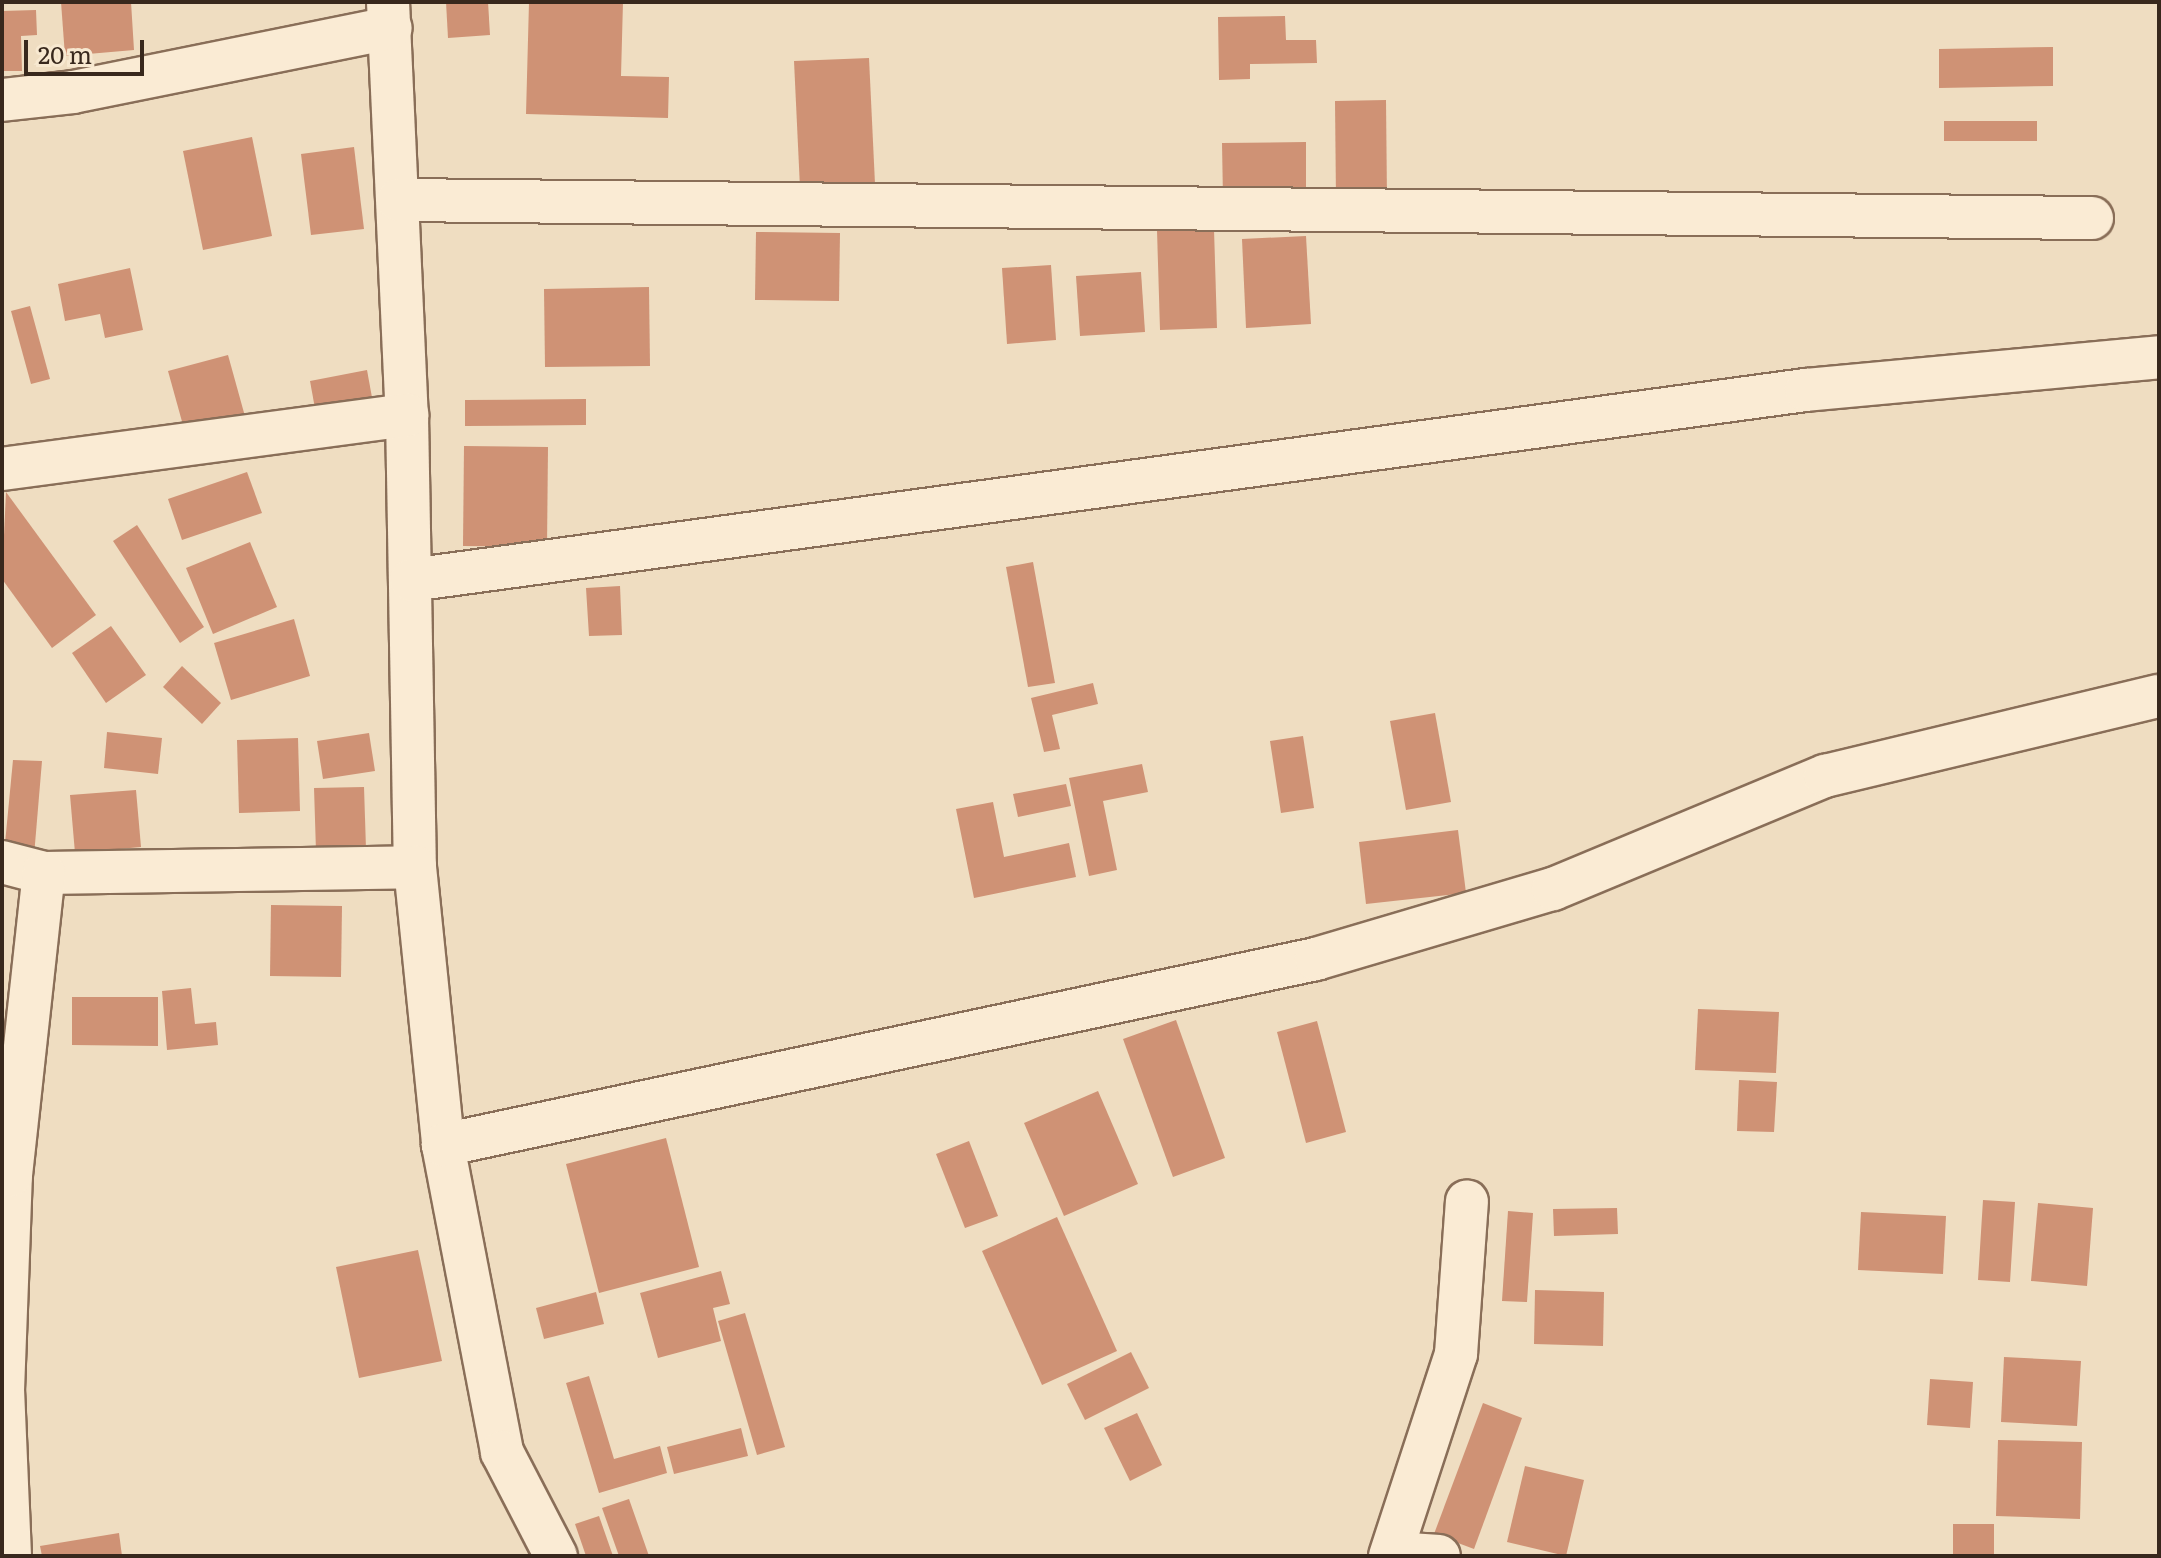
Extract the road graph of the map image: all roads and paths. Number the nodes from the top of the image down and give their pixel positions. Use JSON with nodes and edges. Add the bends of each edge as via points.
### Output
{"nodes":[{"id":1,"x":390,"y":15,"type":"edge"},
{"id":2,"x":2,"y":100,"type":"edge"},
{"id":3,"x":398,"y":200,"type":"junction"},
{"id":4,"x":2092,"y":218,"type":"dead end"},
{"id":5,"x":2159,"y":357,"type":"edge"},
{"id":6,"x":407,"y":415,"type":"junction"},
{"id":7,"x":2,"y":469,"type":"edge"},
{"id":8,"x":411,"y":580,"type":"junction"},
{"id":9,"x":2159,"y":696,"type":"edge"},
{"id":10,"x":2,"y":862,"type":"edge"},
{"id":11,"x":415,"y":867,"type":"junction"},
{"id":12,"x":44,"y":873,"type":"junction"},
{"id":13,"x":443,"y":1145,"type":"junction"},
{"id":14,"x":6,"y":1174,"type":"edge"},
{"id":15,"x":1467,"y":1201,"type":"dead end"},
{"id":16,"x":1392,"y":1554,"type":"edge"},
{"id":17,"x":10,"y":1556,"type":"edge"},
{"id":18,"x":556,"y":1556,"type":"edge"},
{"id":19,"x":1439,"y":1556,"type":"edge"}],
"edges":[{"from":1,"to":2,"type":"street","via":[[73,92]]},
{"from":1,"to":3,"type":"street"},
{"from":3,"to":4,"type":"street"},
{"from":3,"to":6,"type":"street"},
{"from":5,"to":8,"type":"street","via":[[1806,390]]},
{"from":6,"to":7,"type":"street"},
{"from":6,"to":8,"type":"street"},
{"from":8,"to":11,"type":"street"},
{"from":9,"to":13,"type":"street","via":[[1825,776],[1553,889],[1316,959]]},
{"from":10,"to":12,"type":"street"},
{"from":11,"to":12,"type":"street"},
{"from":11,"to":13,"type":"street"},
{"from":12,"to":14,"type":"street"},
{"from":13,"to":18,"type":"street","via":[[502,1452]]},
{"from":14,"to":17,"type":"street","via":[[3,1391]]},
{"from":15,"to":16,"type":"street","via":[[1456,1354]]},
{"from":16,"to":19,"type":"street"}]}
